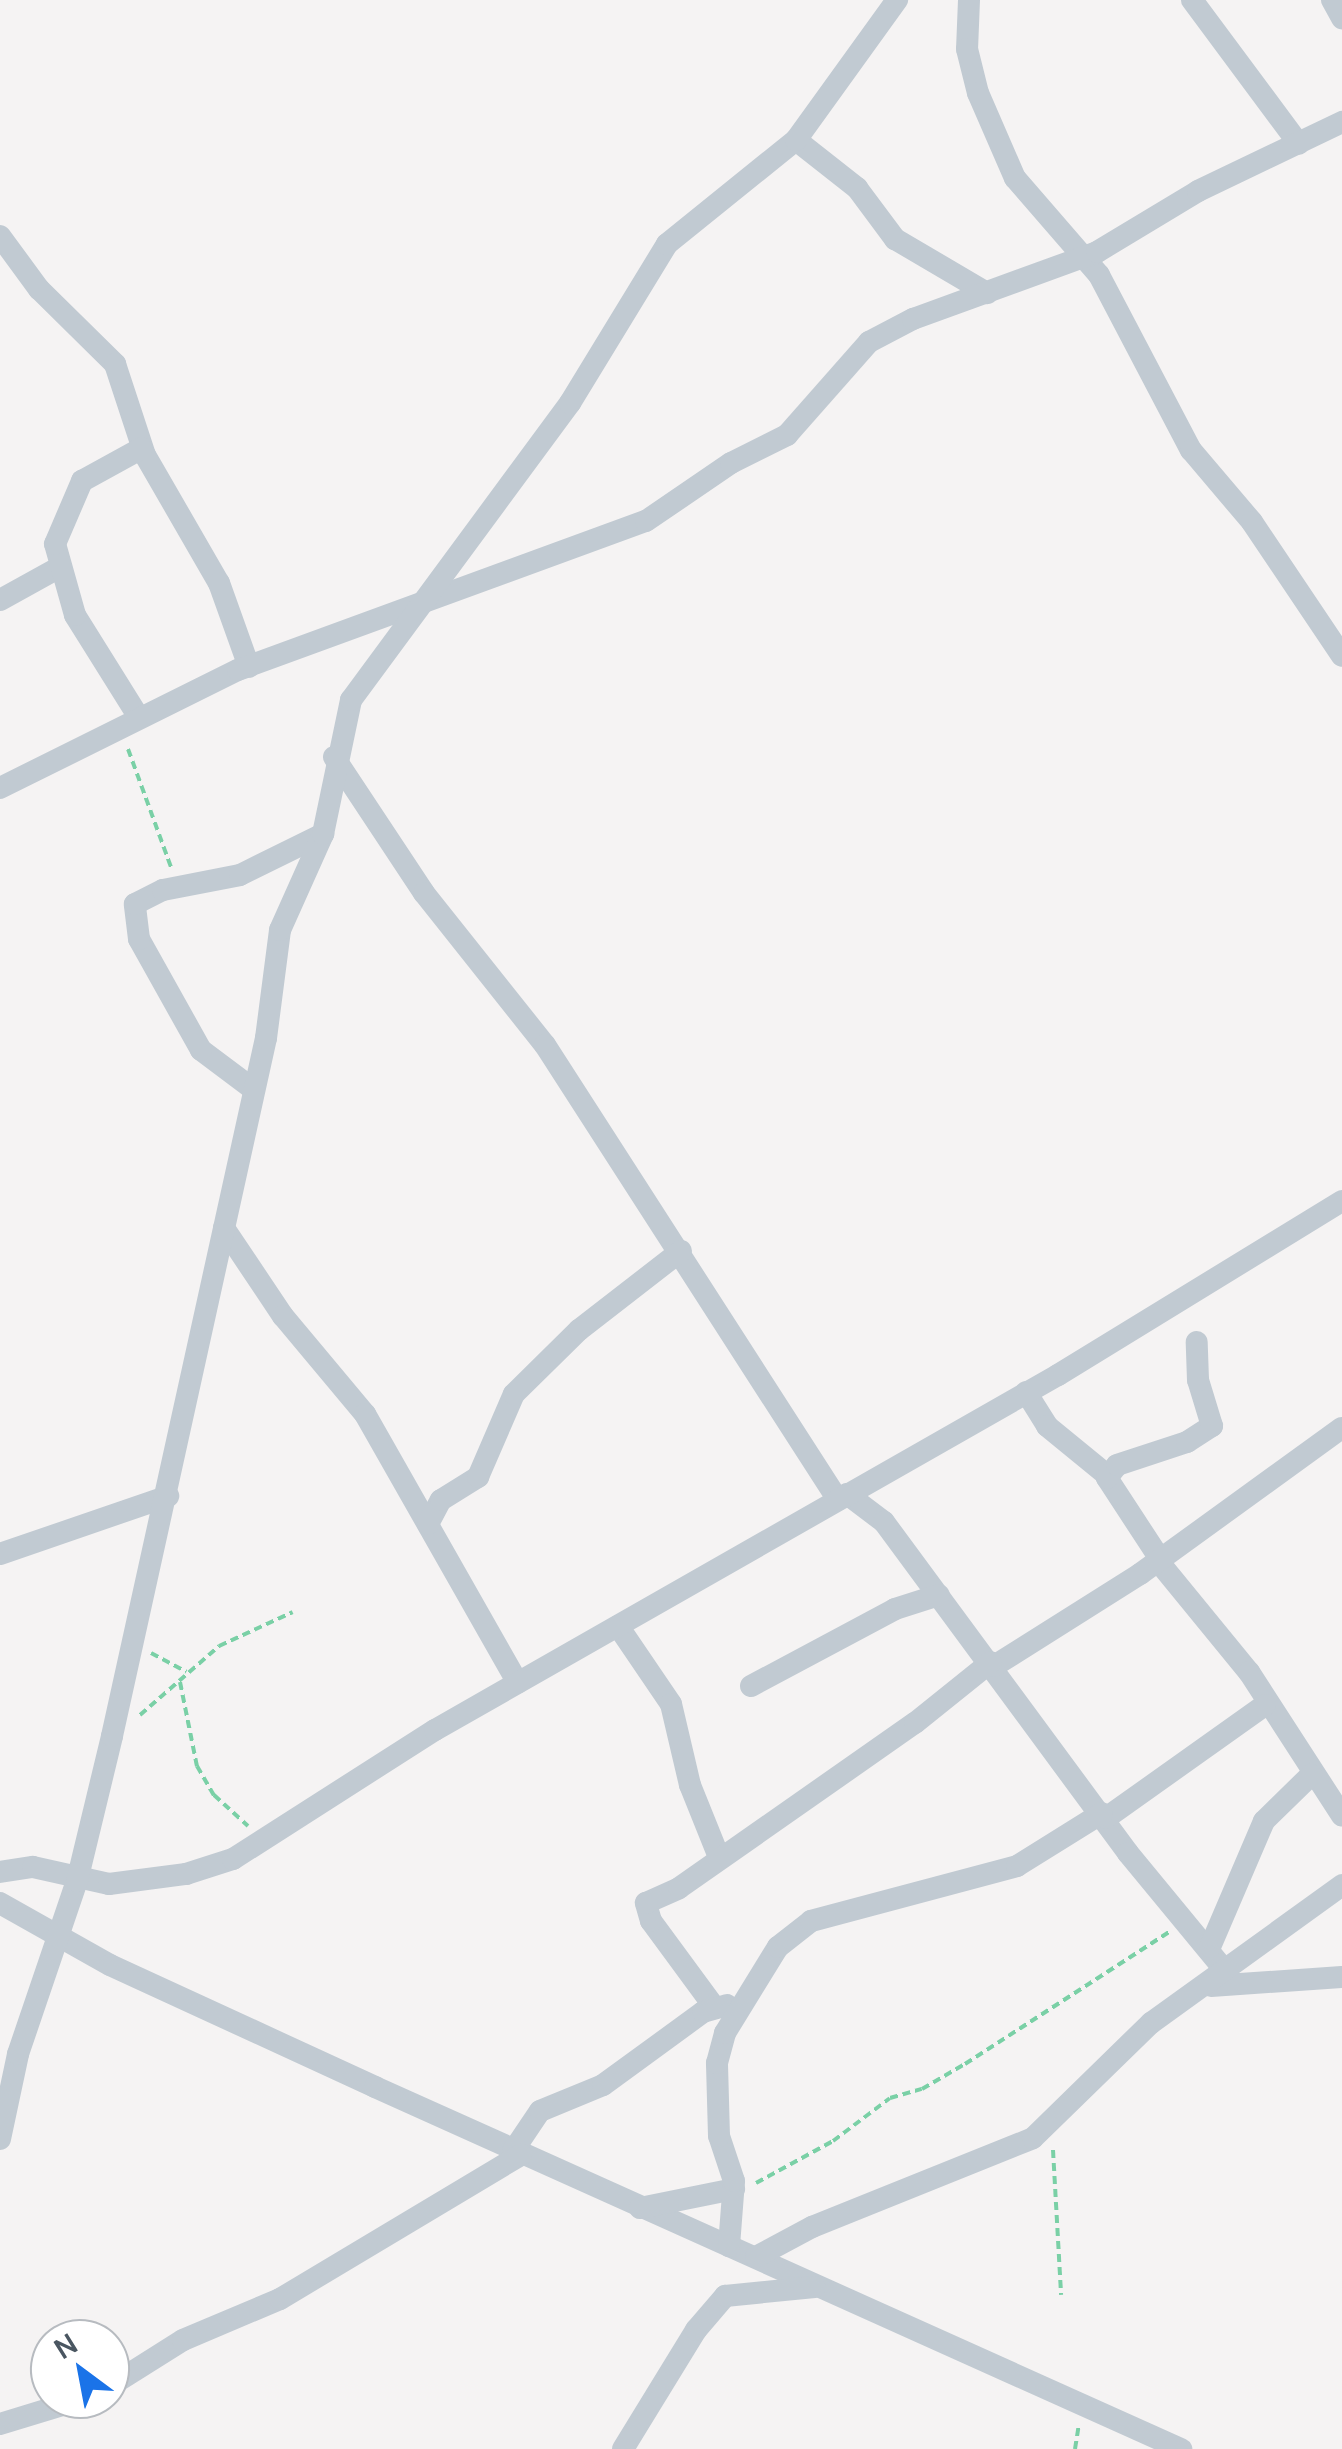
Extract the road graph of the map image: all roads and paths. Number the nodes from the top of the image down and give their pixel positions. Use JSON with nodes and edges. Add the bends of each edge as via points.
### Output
{"nodes":[{"id":1,"x":898,"y":0,"type":"edge"},
{"id":2,"x":969,"y":0,"type":"edge"},
{"id":3,"x":1192,"y":0,"type":"edge"},
{"id":4,"x":1332,"y":0,"type":"edge"},
{"id":5,"x":1342,"y":18,"type":"edge"},
{"id":6,"x":1342,"y":122,"type":"edge"},
{"id":7,"x":796,"y":140,"type":"junction"},
{"id":8,"x":1299,"y":144,"type":"junction"},
{"id":9,"x":0,"y":236,"type":"edge"},
{"id":10,"x":1086,"y":256,"type":"junction"},
{"id":11,"x":987,"y":293,"type":"junction"},
{"id":12,"x":142,"y":448,"type":"junction"},
{"id":13,"x":58,"y":568,"type":"junction"},
{"id":14,"x":424,"y":598,"type":"junction"},
{"id":15,"x":0,"y":600,"type":"edge"},
{"id":16,"x":1342,"y":656,"type":"edge"},
{"id":17,"x":249,"y":666,"type":"junction"},
{"id":18,"x":129,"y":721,"type":"junction"},
{"id":19,"x":334,"y":757,"type":"junction"},
{"id":20,"x":0,"y":788,"type":"edge"},
{"id":21,"x":324,"y":834,"type":"junction"},
{"id":22,"x":178,"y":888,"type":"junction"},
{"id":23,"x":253,"y":1089,"type":"junction"},
{"id":24,"x":1342,"y":1201,"type":"edge"},
{"id":25,"x":224,"y":1228,"type":"junction"},
{"id":26,"x":681,"y":1251,"type":"junction"},
{"id":27,"x":1197,"y":1342,"type":"dead end"},
{"id":28,"x":1026,"y":1392,"type":"junction"},
{"id":29,"x":1342,"y":1428,"type":"edge"},
{"id":30,"x":1108,"y":1476,"type":"junction"},
{"id":31,"x":168,"y":1496,"type":"junction"},
{"id":32,"x":842,"y":1497,"type":"junction"},
{"id":33,"x":428,"y":1524,"type":"junction"},
{"id":34,"x":0,"y":1554,"type":"edge"},
{"id":35,"x":1159,"y":1560,"type":"junction"},
{"id":36,"x":939,"y":1594,"type":"junction"},
{"id":37,"x":293,"y":1612,"type":"dead end"},
{"id":38,"x":618,"y":1626,"type":"junction"},
{"id":39,"x":132,"y":1649,"type":"junction"},
{"id":40,"x":993,"y":1664,"type":"junction"},
{"id":41,"x":187,"y":1673,"type":"junction"},
{"id":42,"x":179,"y":1680,"type":"junction"},
{"id":43,"x":518,"y":1683,"type":"junction"},
{"id":44,"x":751,"y":1686,"type":"dead end"},
{"id":45,"x":1265,"y":1705,"type":"junction"},
{"id":46,"x":112,"y":1736,"type":"junction"},
{"id":47,"x":1310,"y":1775,"type":"junction"},
{"id":48,"x":1104,"y":1816,"type":"junction"},
{"id":49,"x":1342,"y":1816,"type":"edge"},
{"id":50,"x":258,"y":1843,"type":"junction"},
{"id":51,"x":719,"y":1857,"type":"junction"},
{"id":52,"x":0,"y":1872,"type":"edge"},
{"id":53,"x":76,"y":1881,"type":"junction"},
{"id":54,"x":1342,"y":1885,"type":"edge"},
{"id":55,"x":0,"y":1903,"type":"edge"},
{"id":56,"x":1188,"y":1918,"type":"junction"},
{"id":57,"x":55,"y":1937,"type":"junction"},
{"id":58,"x":1210,"y":1947,"type":"junction"},
{"id":59,"x":1342,"y":1977,"type":"edge"},
{"id":60,"x":1219,"y":1979,"type":"junction"},
{"id":61,"x":743,"y":2002,"type":"junction"},
{"id":62,"x":715,"y":2008,"type":"junction"},
{"id":63,"x":1050,"y":2125,"type":"junction"},
{"id":64,"x":0,"y":2139,"type":"edge"},
{"id":65,"x":517,"y":2153,"type":"junction"},
{"id":66,"x":734,"y":2192,"type":"junction"},
{"id":67,"x":640,"y":2208,"type":"junction"},
{"id":68,"x":729,"y":2246,"type":"junction"},
{"id":69,"x":756,"y":2258,"type":"junction"},
{"id":70,"x":820,"y":2286,"type":"junction"},
{"id":71,"x":1061,"y":2295,"type":"dead end"},
{"id":72,"x":130,"y":2374,"type":"edge"},
{"id":73,"x":30,"y":2415,"type":"edge"},
{"id":74,"x":0,"y":2424,"type":"edge"},
{"id":75,"x":622,"y":2449,"type":"edge"},
{"id":76,"x":1181,"y":2449,"type":"edge"}],
"edges":[{"from":1,"to":7,"type":"street"},
{"from":2,"to":10,"type":"street","via":[[967,50],[1005,160],[1026,195]]},
{"from":3,"to":8,"type":"street"},
{"from":4,"to":5,"type":"street"},
{"from":6,"to":8,"type":"street"},
{"from":7,"to":11,"type":"street","via":[[856,188],[896,239]]},
{"from":7,"to":14,"type":"street","via":[[667,244],[570,403]]},
{"from":8,"to":10,"type":"street","via":[[1198,191]]},
{"from":9,"to":12,"type":"street","via":[[39,289],[108,352]]},
{"from":10,"to":11,"type":"street"},
{"from":10,"to":16,"type":"street","via":[[1192,450],[1252,522]]},
{"from":11,"to":14,"type":"street","via":[[869,342],[787,435],[730,463],[646,520],[554,559]]},
{"from":12,"to":13,"type":"street","via":[[102,466],[71,494],[55,544]]},
{"from":12,"to":17,"type":"street","via":[[219,583]]},
{"from":13,"to":15,"type":"street"},
{"from":13,"to":18,"type":"street"},
{"from":14,"to":17,"type":"street","via":[[368,627]]},
{"from":14,"to":19,"type":"street","via":[[358,687]]},
{"from":17,"to":18,"type":"street"},
{"from":18,"to":20,"type":"street"},
{"from":18,"to":22,"type":"path"},
{"from":19,"to":21,"type":"street"},
{"from":19,"to":26,"type":"street","via":[[424,893],[525,1015]]},
{"from":21,"to":22,"type":"street","via":[[240,874]]},
{"from":21,"to":23,"type":"street","via":[[280,930]]},
{"from":22,"to":23,"type":"street","via":[[134,904],[139,940],[201,1050]]},
{"from":23,"to":25,"type":"street"},
{"from":24,"to":28,"type":"street"},
{"from":25,"to":31,"type":"street"},
{"from":25,"to":33,"type":"street","via":[[284,1316],[365,1414]]},
{"from":26,"to":32,"type":"street"},
{"from":26,"to":33,"type":"street","via":[[579,1330],[514,1394],[478,1477],[441,1500]]},
{"from":27,"to":30,"type":"street","via":[[1198,1380],[1212,1426],[1187,1442],[1117,1465]]},
{"from":28,"to":30,"type":"street","via":[[1047,1426]]},
{"from":28,"to":32,"type":"street"},
{"from":29,"to":35,"type":"street"},
{"from":30,"to":35,"type":"street","via":[[1113,1496]]},
{"from":31,"to":34,"type":"street"},
{"from":31,"to":39,"type":"street"},
{"from":32,"to":36,"type":"street","via":[[873,1508]]},
{"from":32,"to":38,"type":"street"},
{"from":33,"to":43,"type":"street"},
{"from":35,"to":40,"type":"street"},
{"from":35,"to":45,"type":"street","via":[[1249,1672]]},
{"from":36,"to":40,"type":"street"},
{"from":36,"to":44,"type":"street","via":[[895,1609]]},
{"from":37,"to":41,"type":"path","via":[[230,1639]]},
{"from":38,"to":43,"type":"street"},
{"from":38,"to":51,"type":"street","via":[[671,1704],[690,1785]]},
{"from":39,"to":41,"type":"path","via":[[163,1656]]},
{"from":39,"to":46,"type":"street"},
{"from":40,"to":48,"type":"street"},
{"from":40,"to":51,"type":"street"},
{"from":41,"to":42,"type":"path"},
{"from":42,"to":46,"type":"path"},
{"from":42,"to":50,"type":"path","via":[[197,1766]]},
{"from":43,"to":50,"type":"street"},
{"from":45,"to":47,"type":"street"},
{"from":45,"to":48,"type":"street"},
{"from":46,"to":53,"type":"street"},
{"from":47,"to":49,"type":"street"},
{"from":47,"to":58,"type":"street","via":[[1264,1821]]},
{"from":48,"to":56,"type":"street"},
{"from":48,"to":61,"type":"street","via":[[1017,1866],[811,1922],[778,1947]]},
{"from":50,"to":53,"type":"street","via":[[186,1874],[109,1884]]},
{"from":51,"to":62,"type":"street","via":[[645,1905]]},
{"from":52,"to":53,"type":"street","via":[[32,1867]]},
{"from":53,"to":57,"type":"street"},
{"from":54,"to":60,"type":"street"},
{"from":55,"to":57,"type":"street"},
{"from":56,"to":58,"type":"street"},
{"from":56,"to":66,"type":"path","via":[[965,2064],[922,2089],[890,2098],[833,2141]]},
{"from":57,"to":64,"type":"street"},
{"from":57,"to":65,"type":"street"},
{"from":58,"to":60,"type":"street"},
{"from":59,"to":60,"type":"street"},
{"from":60,"to":63,"type":"street","via":[[1151,2024]]},
{"from":61,"to":62,"type":"street"},
{"from":61,"to":66,"type":"street","via":[[725,2032],[715,2093]]},
{"from":62,"to":65,"type":"street","via":[[603,2086],[540,2111]]},
{"from":63,"to":69,"type":"street","via":[[963,2169],[812,2227]]},
{"from":63,"to":71,"type":"path"},
{"from":65,"to":67,"type":"street"},
{"from":65,"to":72,"type":"street","via":[[280,2299],[184,2340]]},
{"from":66,"to":67,"type":"street"},
{"from":66,"to":68,"type":"street"},
{"from":67,"to":68,"type":"street"},
{"from":68,"to":69,"type":"street"},
{"from":69,"to":70,"type":"street"},
{"from":70,"to":75,"type":"street","via":[[725,2296],[696,2330]]},
{"from":70,"to":76,"type":"street"},
{"from":73,"to":74,"type":"street"}]}
